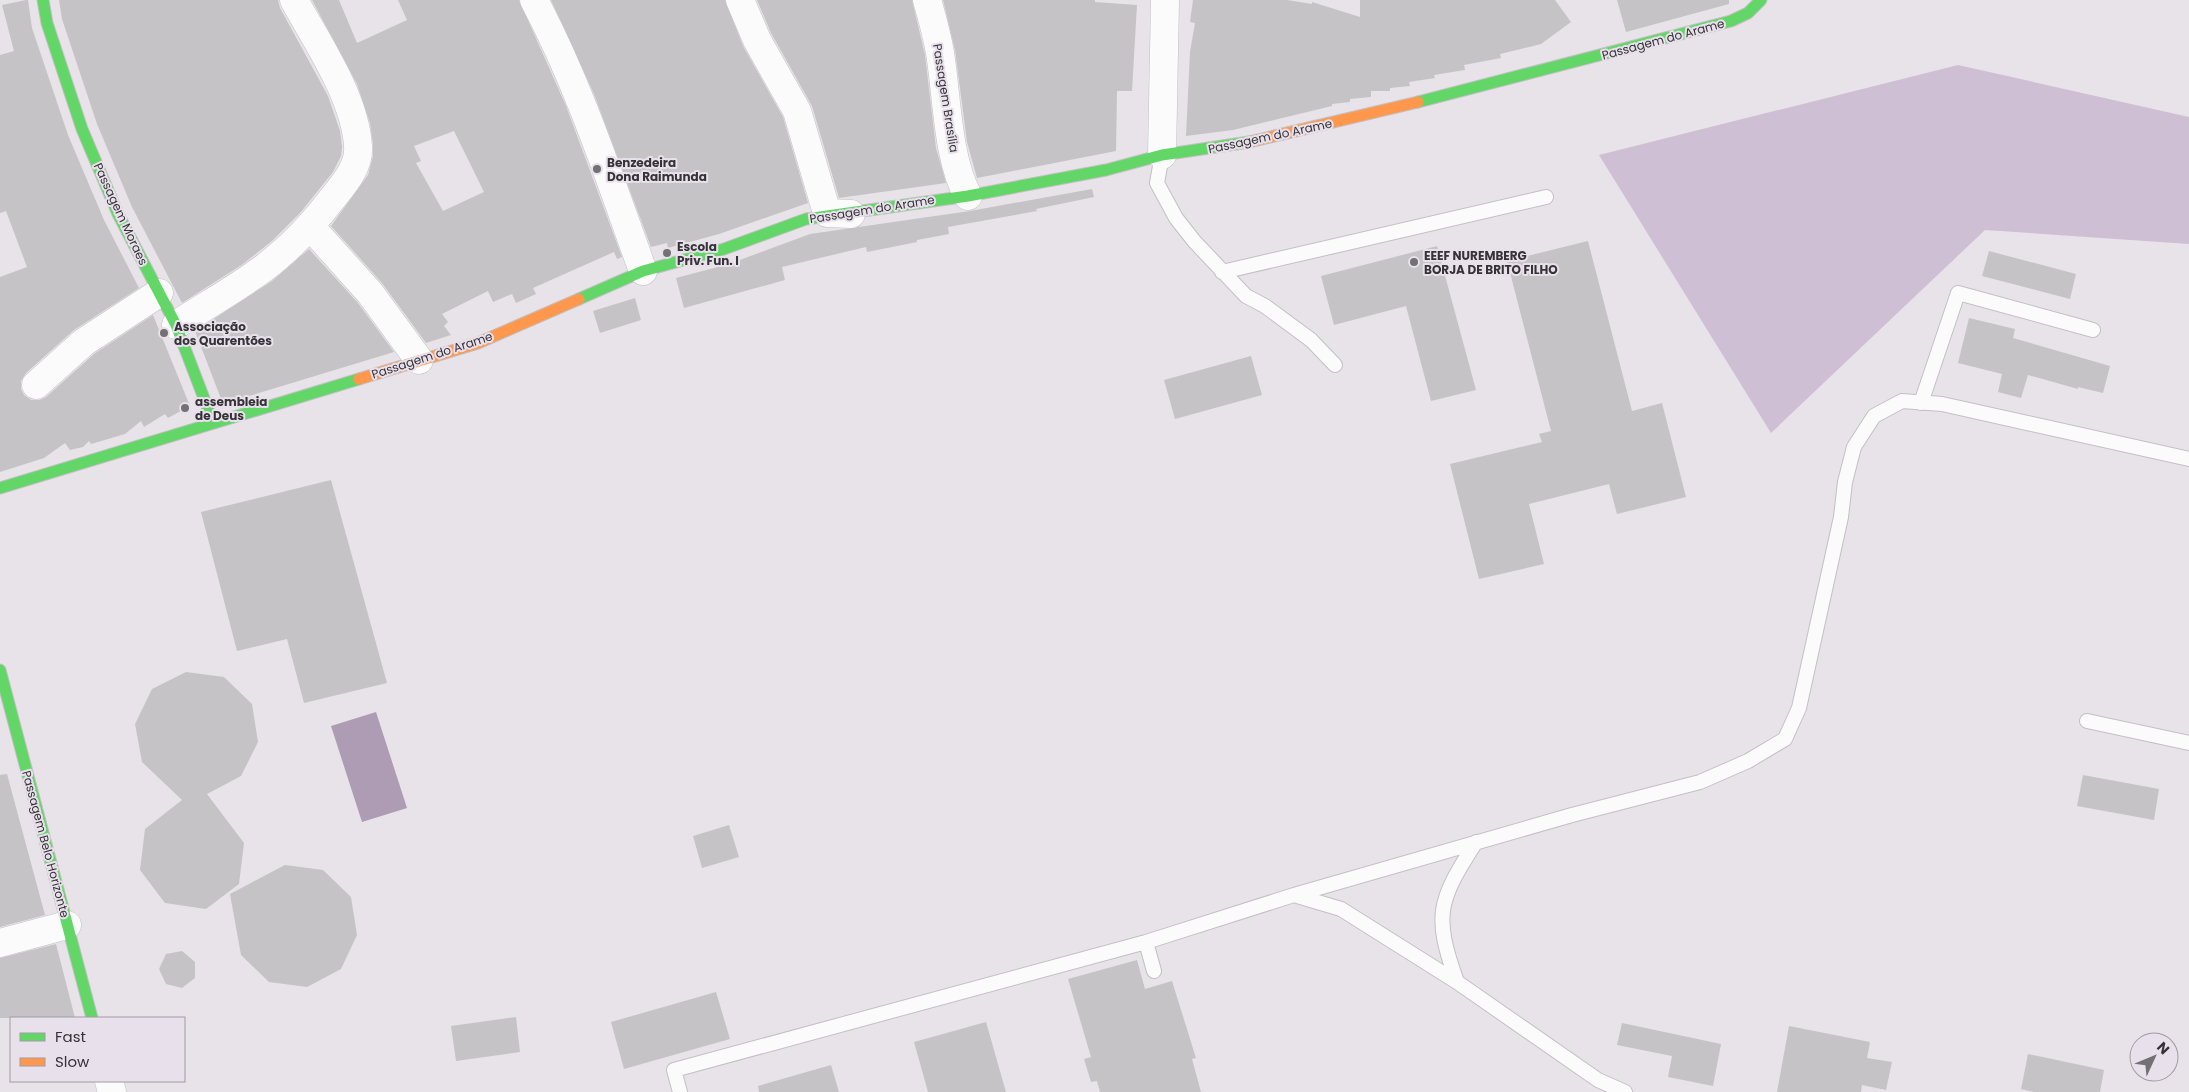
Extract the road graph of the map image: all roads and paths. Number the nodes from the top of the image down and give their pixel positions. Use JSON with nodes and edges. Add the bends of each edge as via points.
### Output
{"nodes":[{"id":1,"x":43,"y":0,"type":"edge"},
{"id":2,"x":294,"y":0,"type":"edge"},
{"id":3,"x":534,"y":0,"type":"edge"},
{"id":4,"x":740,"y":0,"type":"edge"},
{"id":5,"x":928,"y":0,"type":"edge"},
{"id":6,"x":1165,"y":0,"type":"edge"},
{"id":7,"x":1761,"y":0,"type":"edge"},
{"id":8,"x":1162,"y":155,"type":"junction"},
{"id":9,"x":968,"y":196,"type":"junction"},
{"id":10,"x":1546,"y":197,"type":"dead end"},
{"id":11,"x":851,"y":214,"type":"junction"},
{"id":12,"x":310,"y":226,"type":"junction"},
{"id":13,"x":643,"y":272,"type":"junction"},
{"id":14,"x":1222,"y":272,"type":"junction"},
{"id":15,"x":159,"y":293,"type":"junction"},
{"id":16,"x":176,"y":325,"type":"junction"},
{"id":17,"x":2093,"y":330,"type":"dead end"},
{"id":18,"x":419,"y":360,"type":"junction"},
{"id":19,"x":1336,"y":365,"type":"dead end"},
{"id":20,"x":36,"y":385,"type":"dead end"},
{"id":21,"x":1921,"y":402,"type":"junction"},
{"id":22,"x":213,"y":422,"type":"junction"},
{"id":23,"x":2189,"y":459,"type":"edge"},
{"id":24,"x":0,"y":488,"type":"edge"},
{"id":25,"x":0,"y":670,"type":"edge"},
{"id":26,"x":2087,"y":721,"type":"dead end"},
{"id":27,"x":2189,"y":743,"type":"edge"},
{"id":28,"x":1476,"y":842,"type":"junction"},
{"id":29,"x":1294,"y":895,"type":"junction"},
{"id":30,"x":67,"y":925,"type":"junction"},
{"id":31,"x":1146,"y":942,"type":"junction"},
{"id":32,"x":0,"y":944,"type":"edge"},
{"id":33,"x":1154,"y":972,"type":"dead end"},
{"id":34,"x":1457,"y":982,"type":"junction"},
{"id":35,"x":92,"y":1017,"type":"edge"},
{"id":36,"x":680,"y":1092,"type":"edge"},
{"id":37,"x":1624,"y":1092,"type":"edge"}],
"edges":[{"from":1,"to":15,"type":"street","name":"Passagem Moraes","via":[[47,23],[82,128],[118,214]]},
{"from":2,"to":12,"type":"street","via":[[345,97],[358,147],[355,166],[345,184]]},
{"from":3,"to":13,"type":"street","via":[[582,103]]},
{"from":4,"to":11,"type":"street","via":[[757,40],[798,111],[827,213]]},
{"from":5,"to":9,"type":"street","name":"Passagem Brasília","via":[[940,52],[957,166]]},
{"from":6,"to":8,"type":"street"},
{"from":7,"to":8,"type":"street","name":"Passagem do Arame","via":[[1748,13],[1731,21],[1459,92],[1236,145]]},
{"from":8,"to":9,"type":"street","name":"Passagem do Arame","via":[[1106,170]]},
{"from":8,"to":14,"type":"lane","via":[[1157,183],[1176,218]]},
{"from":9,"to":11,"type":"street","name":"Passagem do Arame"},
{"from":10,"to":14,"type":"lane"},
{"from":11,"to":13,"type":"street","name":"Passagem do Arame","via":[[806,219],[724,249]]},
{"from":12,"to":16,"type":"street","via":[[273,261]]},
{"from":12,"to":18,"type":"street","via":[[370,293]]},
{"from":13,"to":18,"type":"street","name":"Passagem do Arame","via":[[478,342]]},
{"from":14,"to":19,"type":"lane","via":[[1246,296],[1311,340]]},
{"from":15,"to":16,"type":"street","name":"Passagem Moraes"},
{"from":15,"to":20,"type":"street","via":[[84,342]]},
{"from":16,"to":22,"type":"street","name":"Passagem Moraes"},
{"from":17,"to":21,"type":"lane","via":[[1958,292]]},
{"from":18,"to":22,"type":"street","name":"Passagem do Arame"},
{"from":21,"to":23,"type":"lane"},
{"from":21,"to":28,"type":"lane","via":[[1902,402],[1874,416],[1854,447],[1799,708],[1785,738],[1748,761],[1700,782]]},
{"from":22,"to":24,"type":"street","name":"Passagem do Arame"},
{"from":25,"to":30,"type":"street","name":"Passagem Belo Horizonte"},
{"from":26,"to":27,"type":"lane"},
{"from":28,"to":29,"type":"lane"},
{"from":28,"to":34,"type":"lane","via":[[1453,878],[1441,912],[1444,945]]},
{"from":29,"to":31,"type":"lane"},
{"from":29,"to":34,"type":"lane","via":[[1341,910]]},
{"from":30,"to":32,"type":"street"},
{"from":30,"to":35,"type":"street","name":"Passagem Belo Horizonte"},
{"from":31,"to":33,"type":"lane"},
{"from":31,"to":36,"type":"lane","via":[[674,1070]]},
{"from":34,"to":37,"type":"lane","via":[[1598,1080]]}]}
